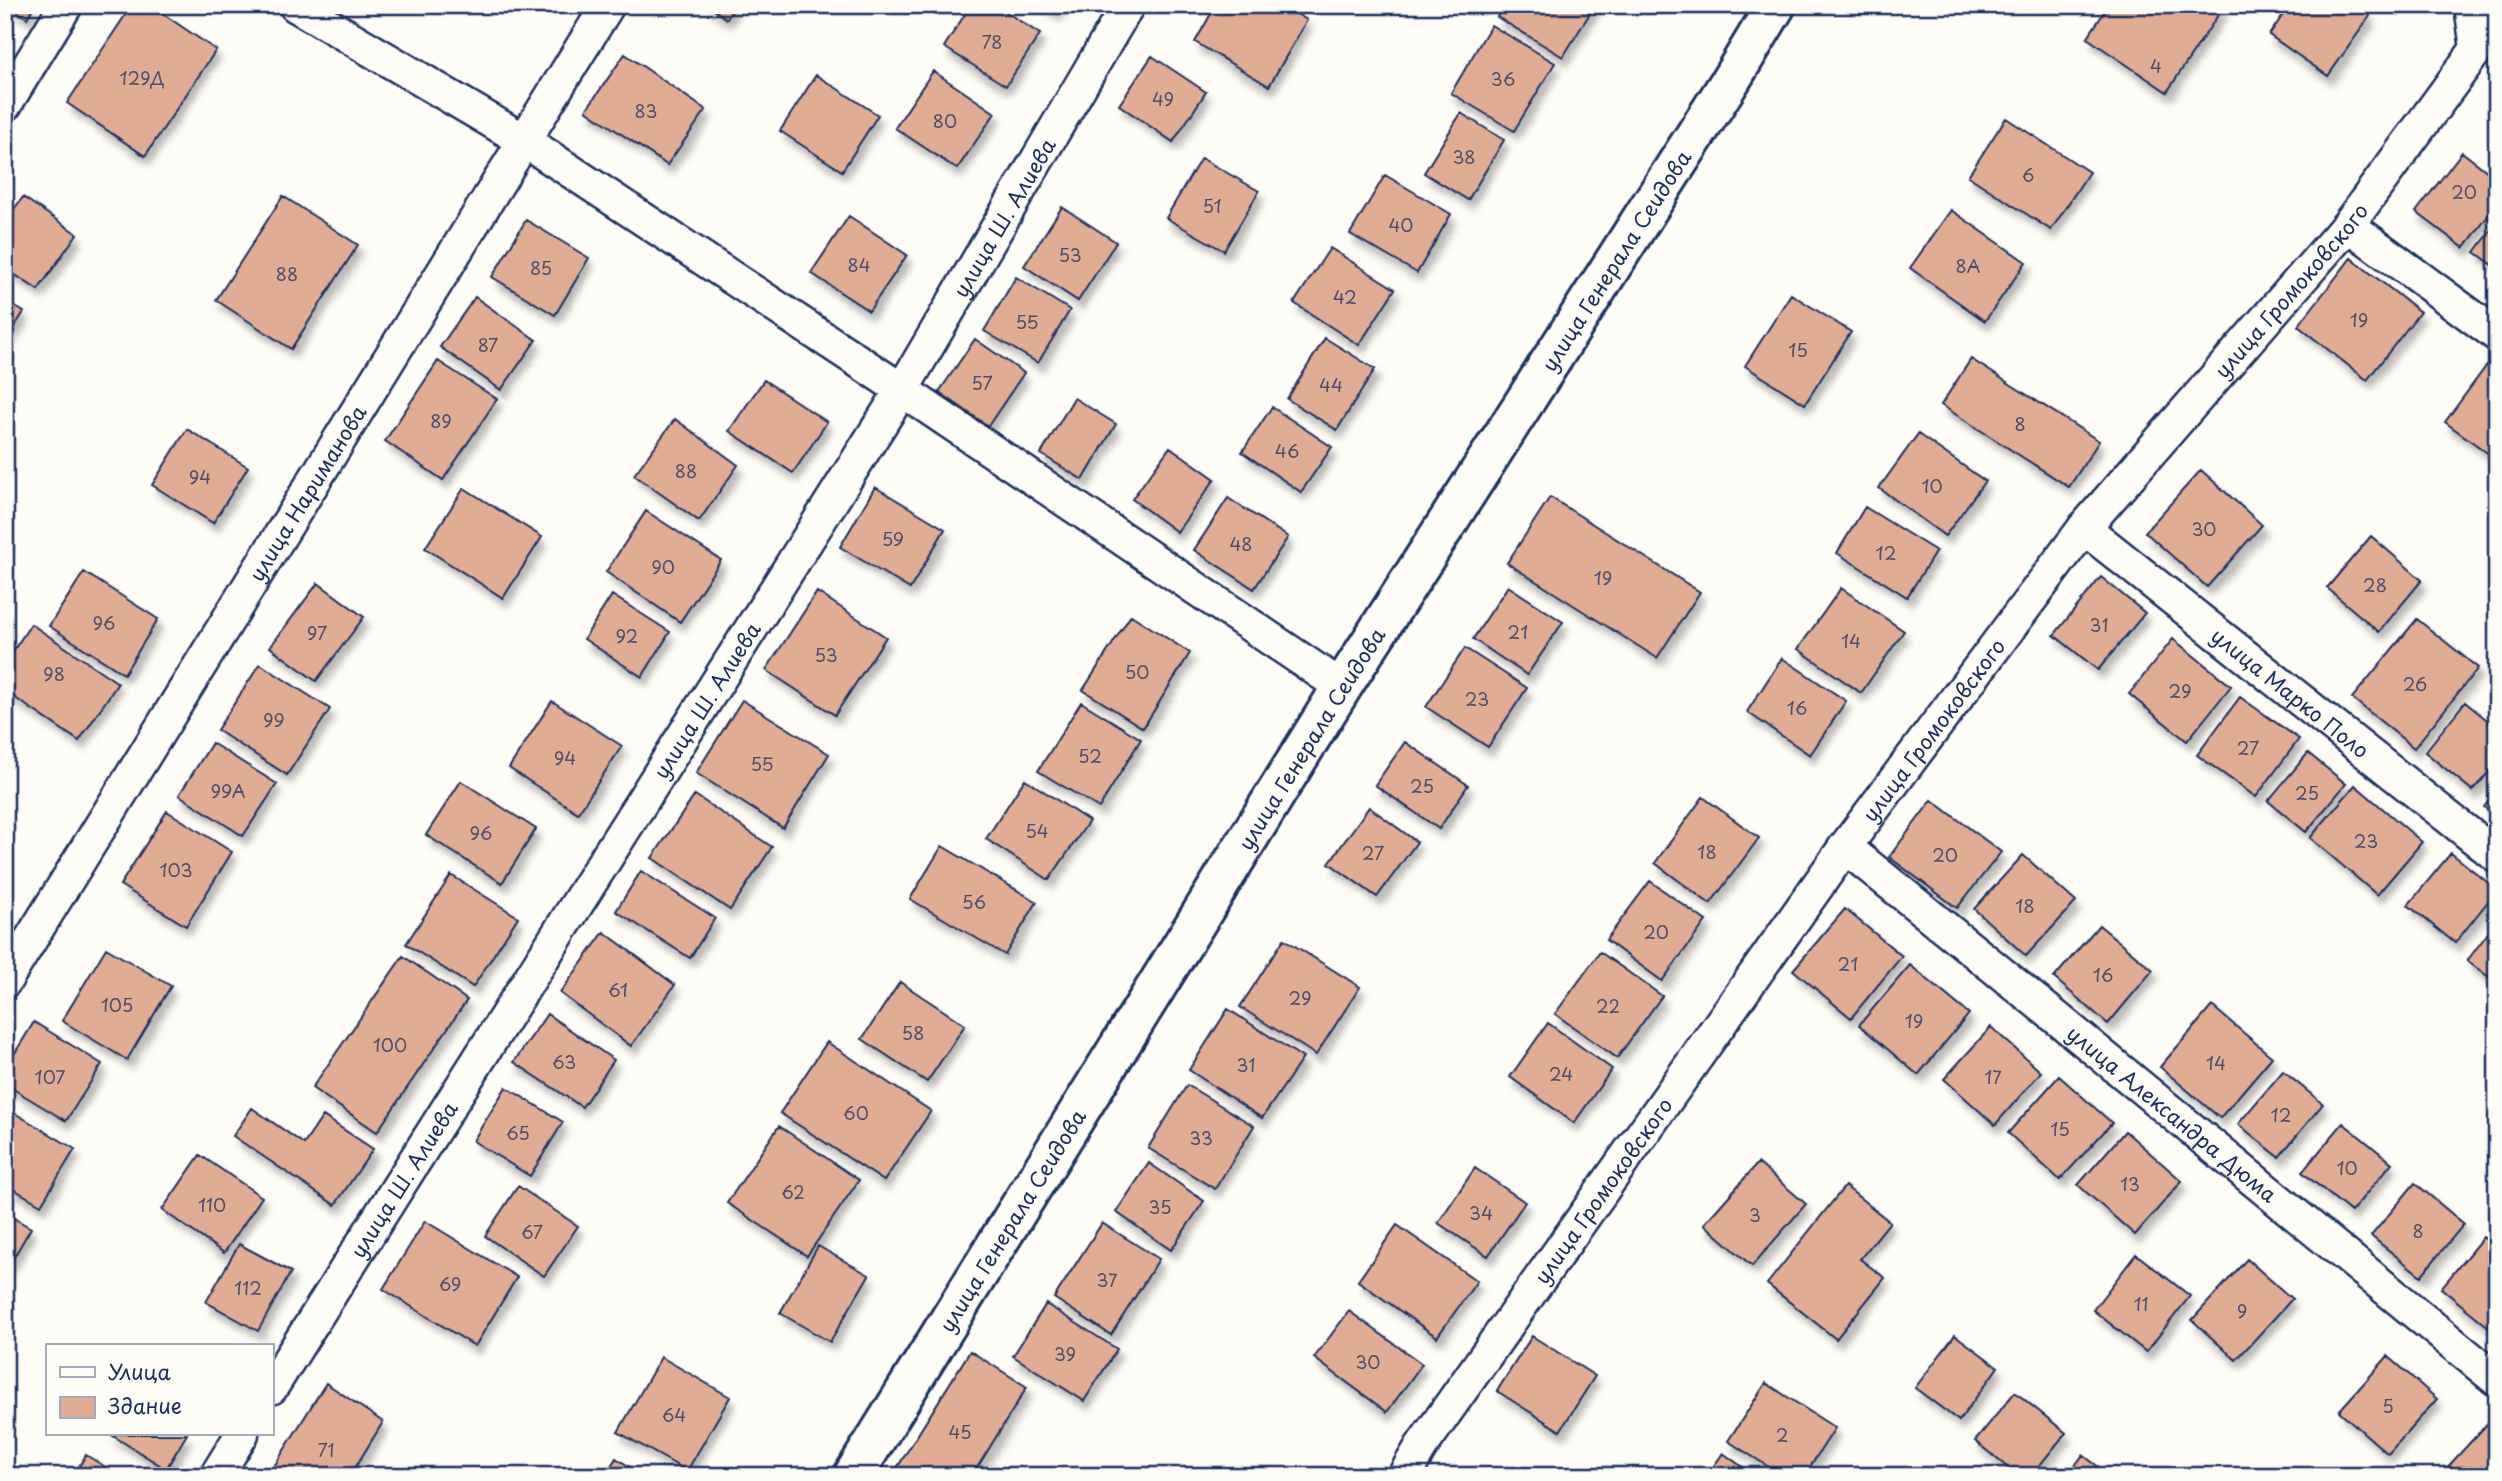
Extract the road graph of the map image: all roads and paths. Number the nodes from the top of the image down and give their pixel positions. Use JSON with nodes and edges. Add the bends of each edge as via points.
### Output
{"nodes":[{"id":1,"x":66,"y":5,"type":"edge"},
{"id":2,"x":295,"y":5,"type":"edge"},
{"id":3,"x":608,"y":5,"type":"edge"},
{"id":4,"x":1128,"y":5,"type":"edge"},
{"id":5,"x":1776,"y":5,"type":"edge"},
{"id":6,"x":2471,"y":5,"type":"edge"},
{"id":7,"x":5,"y":105,"type":"edge"},
{"id":8,"x":525,"y":141,"type":"junction"},
{"id":9,"x":2348,"y":225,"type":"junction"},
{"id":10,"x":2497,"y":335,"type":"edge"},
{"id":11,"x":902,"y":390,"type":"junction"},
{"id":12,"x":2084,"y":528,"type":"junction"},
{"id":13,"x":1342,"y":687,"type":"junction"},
{"id":14,"x":1845,"y":847,"type":"junction"},
{"id":15,"x":2497,"y":856,"type":"edge"},
{"id":16,"x":5,"y":981,"type":"edge"},
{"id":17,"x":2497,"y":1380,"type":"edge"},
{"id":18,"x":273,"y":1385,"type":"edge"},
{"id":19,"x":241,"y":1436,"type":"edge"},
{"id":20,"x":216,"y":1476,"type":"edge"},
{"id":21,"x":853,"y":1476,"type":"edge"},
{"id":22,"x":1404,"y":1476,"type":"edge"}],
"edges":[{"from":1,"to":7,"type":"street"},
{"from":2,"to":8,"type":"street"},
{"from":3,"to":8,"type":"street","name":"улица Нариманова"},
{"from":4,"to":11,"type":"street","name":"улица Ш. Алиева"},
{"from":5,"to":13,"type":"street","name":"улица Генерала Сеидова"},
{"from":6,"to":9,"type":"street","name":"улица Громоковского","via":[[2477,49]]},
{"from":8,"to":11,"type":"street"},
{"from":8,"to":16,"type":"street","name":"улица Нариманова"},
{"from":9,"to":10,"type":"street"},
{"from":9,"to":12,"type":"street","name":"улица Громоковского"},
{"from":11,"to":13,"type":"street"},
{"from":11,"to":18,"type":"street","name":"улица Ш. Алиева"},
{"from":12,"to":14,"type":"street","name":"улица Громоковского"},
{"from":12,"to":15,"type":"street","name":"улица Марко Поло"},
{"from":13,"to":21,"type":"street","name":"улица Генерала Сеидова"},
{"from":14,"to":17,"type":"street","name":"улица Александра Дюма"},
{"from":14,"to":22,"type":"street","name":"улица Громоковского"},
{"from":19,"to":20,"type":"street"}]}
